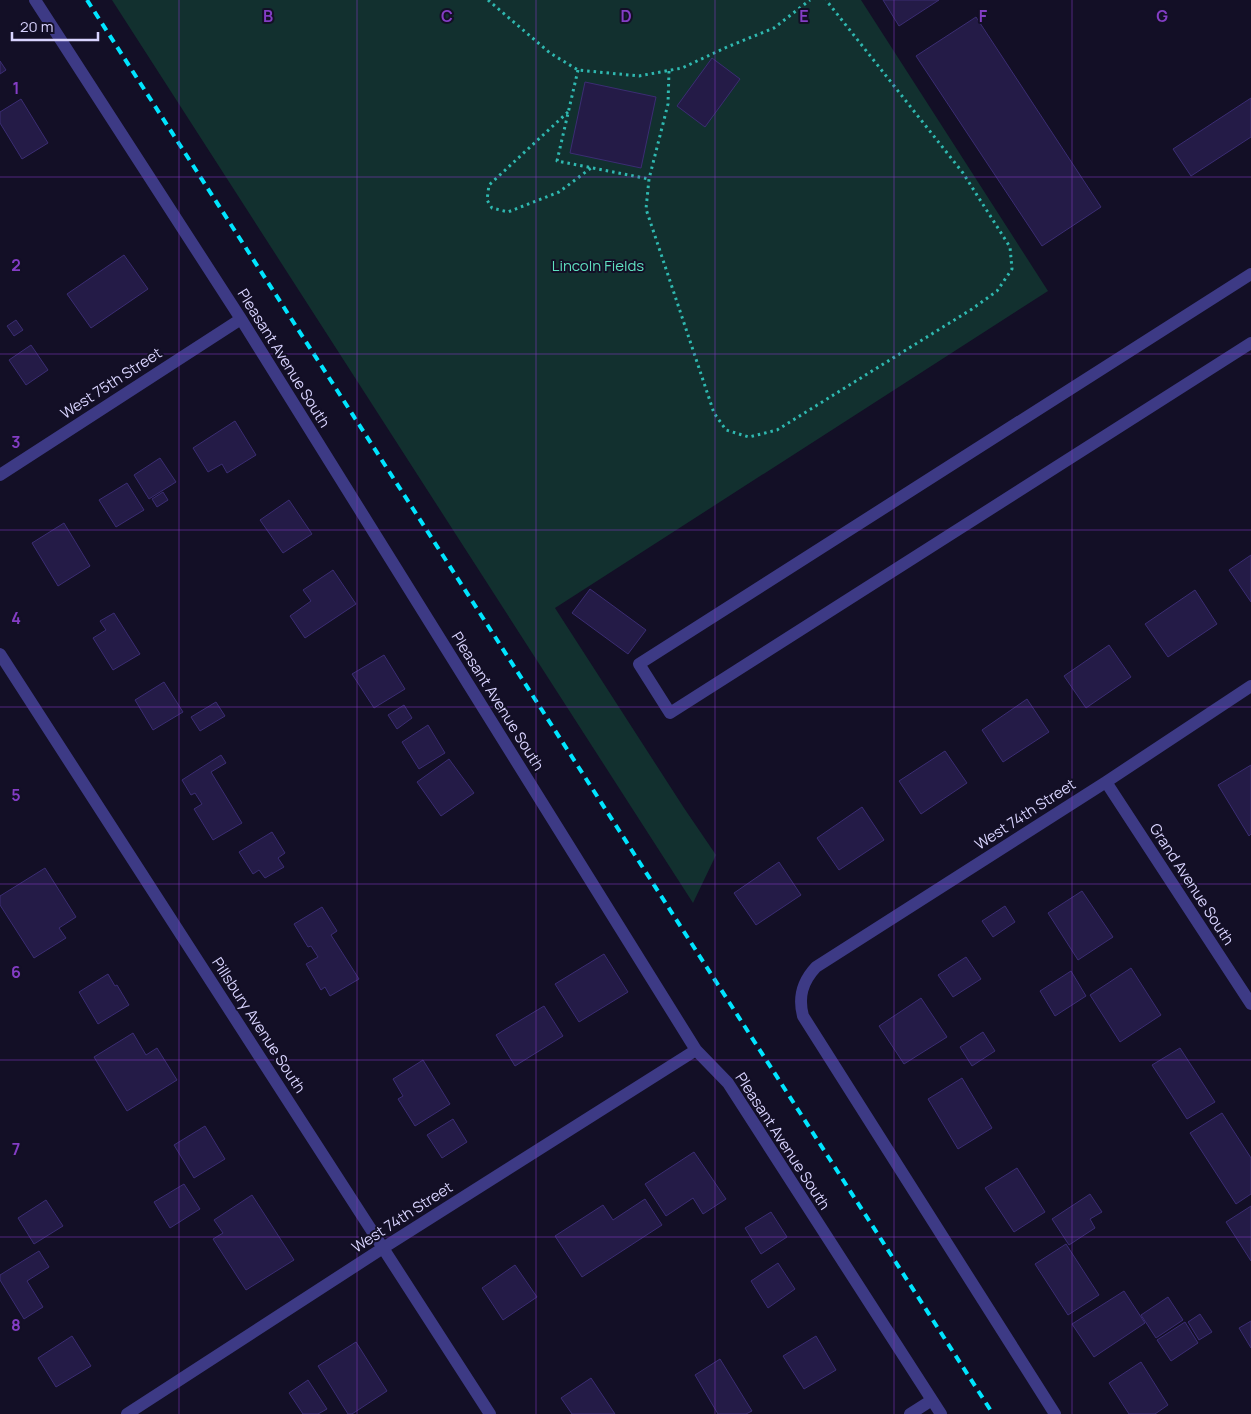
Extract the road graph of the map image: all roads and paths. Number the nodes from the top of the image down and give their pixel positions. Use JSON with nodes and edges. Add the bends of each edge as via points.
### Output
{"nodes":[{"id":1,"x":35,"y":0,"type":"edge"},
{"id":2,"x":488,"y":0,"type":"edge"},
{"id":3,"x":810,"y":0,"type":"edge"},
{"id":4,"x":826,"y":0,"type":"edge"},
{"id":5,"x":578,"y":70,"type":"junction"},
{"id":6,"x":669,"y":70,"type":"junction"},
{"id":7,"x":568,"y":112,"type":"junction"},
{"id":8,"x":591,"y":168,"type":"junction"},
{"id":9,"x":649,"y":179,"type":"junction"},
{"id":10,"x":1251,"y":274,"type":"edge"},
{"id":11,"x":241,"y":319,"type":"junction"},
{"id":12,"x":1251,"y":344,"type":"edge"},
{"id":13,"x":0,"y":475,"type":"edge"},
{"id":14,"x":0,"y":654,"type":"edge"},
{"id":15,"x":1251,"y":686,"type":"edge"},
{"id":16,"x":1106,"y":782,"type":"junction"},
{"id":17,"x":1251,"y":1004,"type":"edge"},
{"id":18,"x":696,"y":1050,"type":"junction"},
{"id":19,"x":383,"y":1248,"type":"junction"},
{"id":20,"x":932,"y":1400,"type":"junction"},
{"id":21,"x":127,"y":1414,"type":"edge"},
{"id":22,"x":490,"y":1414,"type":"edge"},
{"id":23,"x":910,"y":1414,"type":"edge"},
{"id":24,"x":941,"y":1414,"type":"edge"},
{"id":25,"x":1055,"y":1414,"type":"edge"}],
"edges":[{"from":1,"to":11,"type":"street","name":"Pleasant Avenue South"},
{"from":2,"to":5,"type":"path","via":[[550,53]]},
{"from":3,"to":6,"type":"path","via":[[774,28],[682,68]]},
{"from":4,"to":9,"type":"path","via":[[962,173],[1010,246],[1012,269],[997,291],[777,430],[749,437],[726,430],[714,413],[646,210]]},
{"from":5,"to":6,"type":"path","via":[[639,76]]},
{"from":5,"to":7,"type":"path"},
{"from":6,"to":9,"type":"path","via":[[668,104]]},
{"from":7,"to":8,"type":"path","via":[[557,161]]},
{"from":7,"to":8,"type":"path","via":[[489,185],[487,200],[492,208],[508,212],[559,192]]},
{"from":8,"to":9,"type":"path"},
{"from":10,"to":12,"type":"street","via":[[639,664],[670,713]]},
{"from":11,"to":13,"type":"street","name":"West 75th Street"},
{"from":11,"to":18,"type":"street","name":"Pleasant Avenue South"},
{"from":14,"to":19,"type":"street","name":"Pillsbury Avenue South"},
{"from":15,"to":16,"type":"street","name":"West 74th Street"},
{"from":16,"to":17,"type":"street","name":"Grand Avenue South"},
{"from":16,"to":25,"type":"street","name":"West 74th Street","via":[[816,967],[808,976],[800,997],[803,1016]]},
{"from":18,"to":19,"type":"street","name":"West 74th Street"},
{"from":18,"to":20,"type":"street","name":"Pleasant Avenue South","via":[[728,1083]]},
{"from":19,"to":21,"type":"street","name":"West 74th Street"},
{"from":19,"to":22,"type":"street","name":"Pillsbury Avenue South"},
{"from":20,"to":23,"type":"street"},
{"from":20,"to":24,"type":"street","name":"Pleasant Avenue South"}]}
